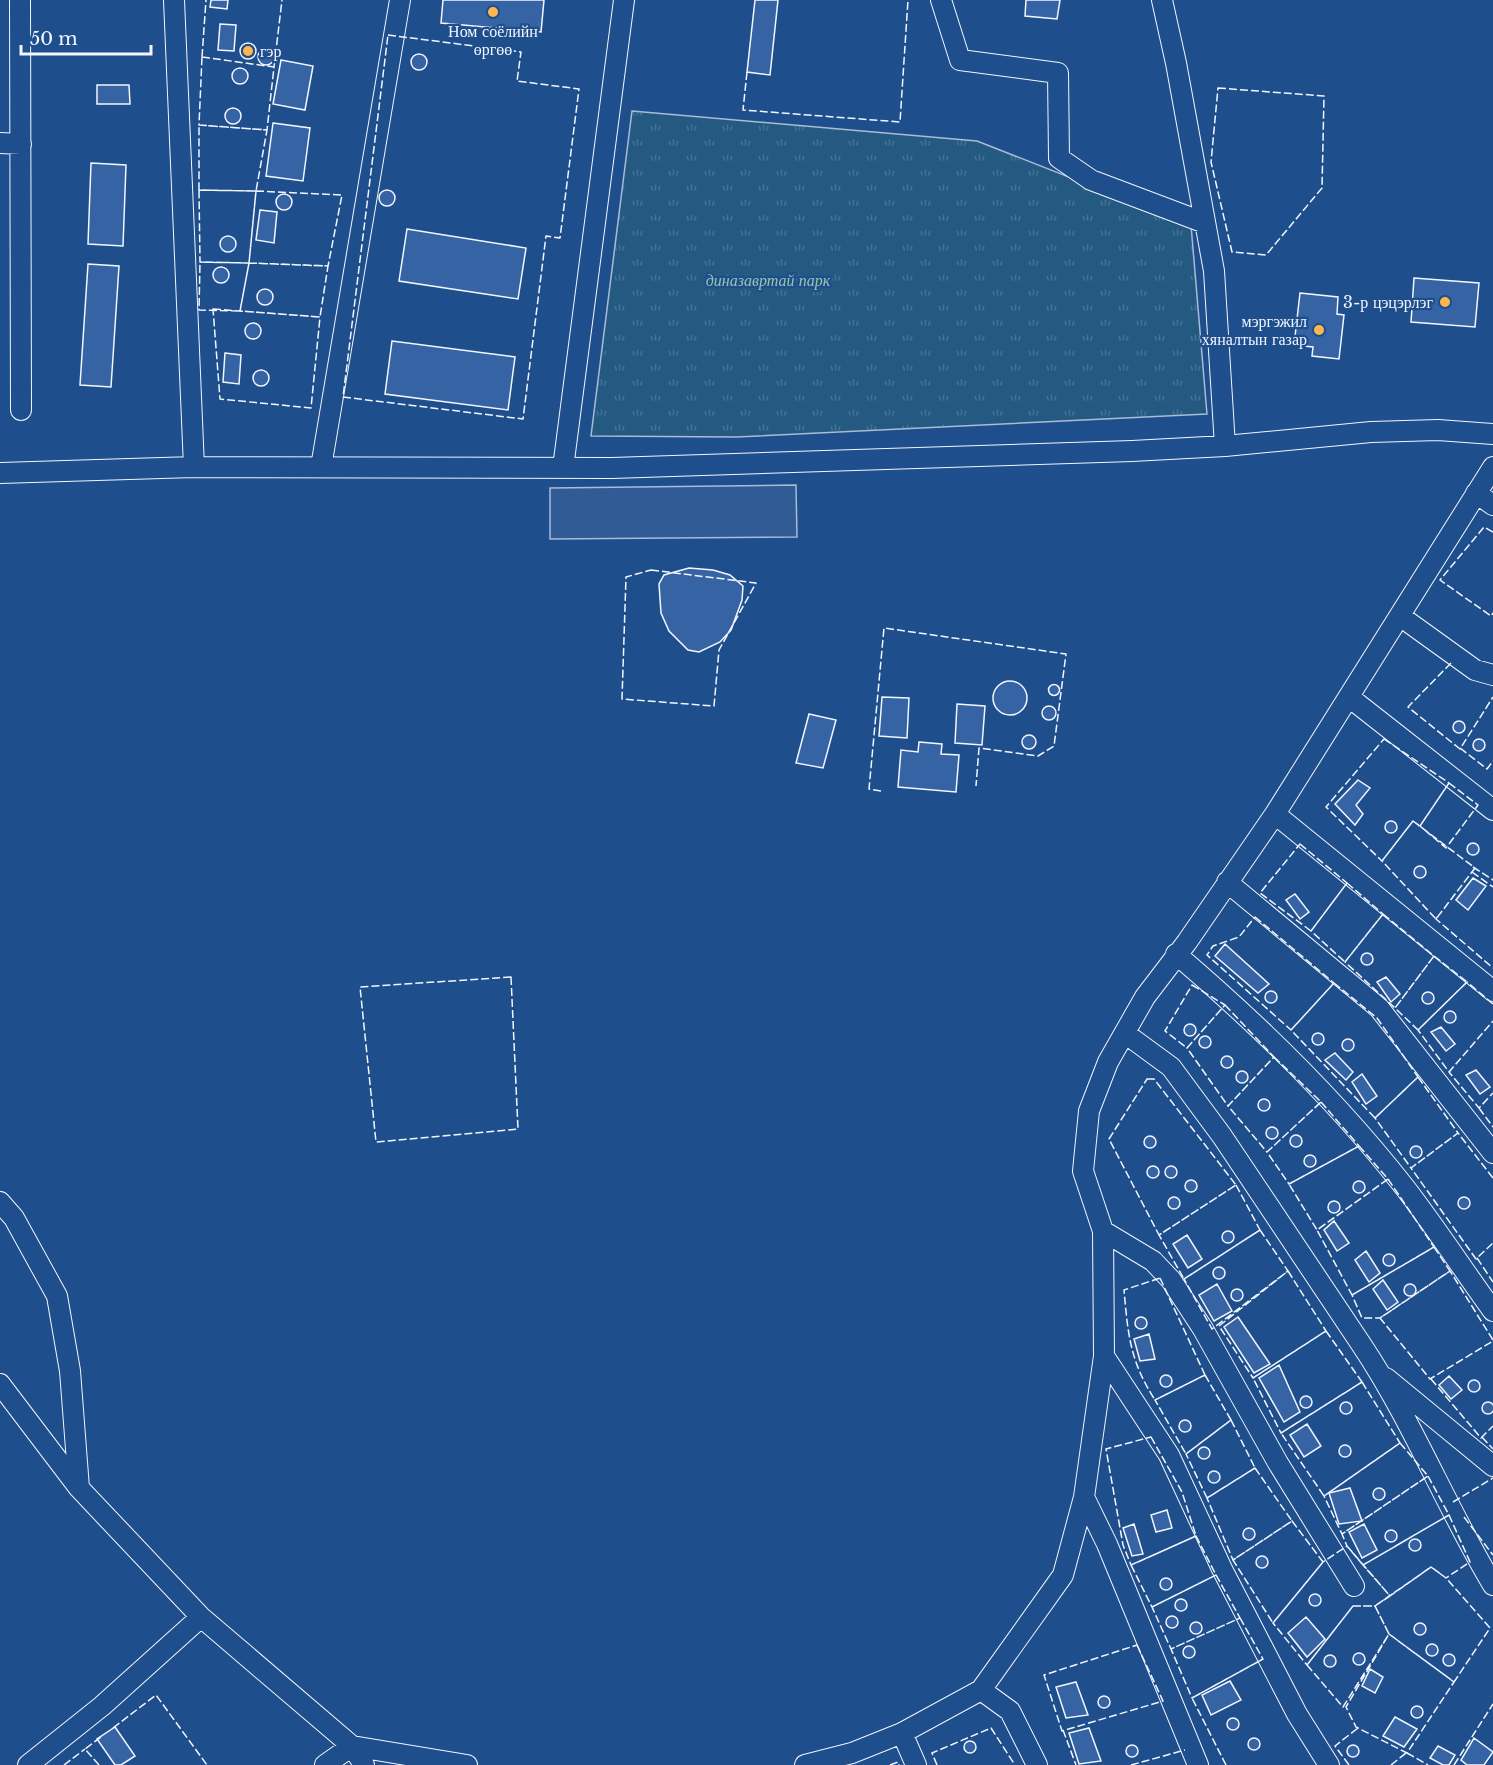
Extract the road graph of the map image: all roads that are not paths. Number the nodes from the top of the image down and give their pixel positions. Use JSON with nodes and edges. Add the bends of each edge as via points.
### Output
{"nodes":[{"id":1,"x":20,"y":0,"type":"edge"},
{"id":2,"x":174,"y":0,"type":"edge"},
{"id":3,"x":400,"y":0,"type":"edge"},
{"id":4,"x":624,"y":0,"type":"edge"},
{"id":5,"x":941,"y":0,"type":"edge"},
{"id":6,"x":1162,"y":0,"type":"edge"},
{"id":7,"x":0,"y":143,"type":"edge"},
{"id":8,"x":21,"y":144,"type":"junction"},
{"id":9,"x":1205,"y":223,"type":"junction"},
{"id":10,"x":21,"y":410,"type":"dead end"},
{"id":11,"x":1493,"y":434,"type":"edge"},
{"id":12,"x":1225,"y":446,"type":"junction"},
{"id":13,"x":194,"y":466,"type":"junction"},
{"id":14,"x":1493,"y":466,"type":"edge"},
{"id":15,"x":321,"y":467,"type":"junction"},
{"id":16,"x":563,"y":468,"type":"junction"},
{"id":17,"x":0,"y":473,"type":"edge"},
{"id":18,"x":1476,"y":493,"type":"junction"},
{"id":19,"x":1493,"y":505,"type":"edge"},
{"id":20,"x":1400,"y":616,"type":"junction"},
{"id":21,"x":1493,"y":675,"type":"edge"},
{"id":22,"x":1349,"y":697,"type":"junction"},
{"id":23,"x":1493,"y":810,"type":"edge"},
{"id":24,"x":1275,"y":814,"type":"junction"},
{"id":25,"x":1227,"y":882,"type":"junction"},
{"id":26,"x":1176,"y":954,"type":"junction"},
{"id":27,"x":1493,"y":992,"type":"edge"},
{"id":28,"x":1126,"y":1034,"type":"junction"},
{"id":29,"x":1493,"y":1153,"type":"edge"},
{"id":30,"x":0,"y":1202,"type":"edge"},
{"id":31,"x":1103,"y":1231,"type":"junction"},
{"id":32,"x":1493,"y":1311,"type":"edge"},
{"id":33,"x":1104,"y":1356,"type":"junction"},
{"id":34,"x":1381,"y":1374,"type":"junction"},
{"id":35,"x":0,"y":1384,"type":"edge"},
{"id":36,"x":1493,"y":1466,"type":"edge"},
{"id":37,"x":80,"y":1488,"type":"junction"},
{"id":38,"x":1084,"y":1497,"type":"junction"},
{"id":39,"x":1493,"y":1585,"type":"edge"},
{"id":40,"x":1354,"y":1586,"type":"dead end"},
{"id":41,"x":201,"y":1617,"type":"junction"},
{"id":42,"x":981,"y":1690,"type":"junction"},
{"id":43,"x":902,"y":1733,"type":"junction"},
{"id":44,"x":352,"y":1746,"type":"junction"},
{"id":45,"x":28,"y":1765,"type":"edge"},
{"id":46,"x":325,"y":1765,"type":"edge"},
{"id":47,"x":364,"y":1765,"type":"edge"},
{"id":48,"x":467,"y":1765,"type":"edge"},
{"id":49,"x":805,"y":1765,"type":"edge"},
{"id":50,"x":916,"y":1765,"type":"edge"},
{"id":51,"x":1037,"y":1765,"type":"edge"},
{"id":52,"x":1198,"y":1765,"type":"edge"},
{"id":53,"x":1329,"y":1765,"type":"edge"}],
"edges":[{"from":1,"to":8,"type":"street"},
{"from":2,"to":13,"type":"street"},
{"from":3,"to":15,"type":"street"},
{"from":4,"to":16,"type":"street"},
{"from":5,"to":9,"type":"street","via":[[960,60],[1058,73],[1059,158],[1090,180]]},
{"from":6,"to":9,"type":"street"},
{"from":7,"to":8,"type":"street"},
{"from":8,"to":10,"type":"street"},
{"from":9,"to":12,"type":"street","via":[[1214,271]]},
{"from":11,"to":12,"type":"street","via":[[1438,430],[1371,432]]},
{"from":12,"to":16,"type":"street"},
{"from":13,"to":15,"type":"street"},
{"from":13,"to":17,"type":"street"},
{"from":14,"to":18,"type":"street"},
{"from":15,"to":16,"type":"street"},
{"from":18,"to":19,"type":"street"},
{"from":18,"to":20,"type":"street"},
{"from":20,"to":21,"type":"street","via":[[1475,670]]},
{"from":20,"to":22,"type":"street"},
{"from":22,"to":23,"type":"street"},
{"from":22,"to":24,"type":"street"},
{"from":24,"to":25,"type":"street"},
{"from":24,"to":27,"type":"street"},
{"from":25,"to":26,"type":"street"},
{"from":25,"to":29,"type":"street","via":[[1379,1008]]},
{"from":26,"to":28,"type":"street","via":[[1145,997]]},
{"from":26,"to":32,"type":"street","via":[[1325,1095],[1405,1188]]},
{"from":28,"to":31,"type":"street","via":[[1108,1062],[1089,1111],[1083,1171]]},
{"from":28,"to":34,"type":"street","via":[[1171,1066]]},
{"from":30,"to":37,"type":"street","via":[[14,1218],[57,1296],[70,1371]]},
{"from":31,"to":33,"type":"street"},
{"from":31,"to":40,"type":"street","via":[[1153,1261],[1171,1280]]},
{"from":33,"to":38,"type":"street"},
{"from":33,"to":53,"type":"street","via":[[1170,1455],[1233,1590],[1297,1714]]},
{"from":34,"to":36,"type":"street"},
{"from":34,"to":39,"type":"street","via":[[1449,1509]]},
{"from":35,"to":37,"type":"street"},
{"from":37,"to":41,"type":"street"},
{"from":38,"to":42,"type":"street","via":[[1063,1575]]},
{"from":38,"to":52,"type":"street"},
{"from":41,"to":44,"type":"street"},
{"from":41,"to":45,"type":"street","via":[[102,1706]]},
{"from":42,"to":43,"type":"street"},
{"from":42,"to":51,"type":"street","via":[[1010,1711]]},
{"from":43,"to":49,"type":"street","via":[[852,1753]]},
{"from":43,"to":50,"type":"street"},
{"from":44,"to":46,"type":"street"},
{"from":44,"to":47,"type":"street"},
{"from":44,"to":48,"type":"street"}]}
